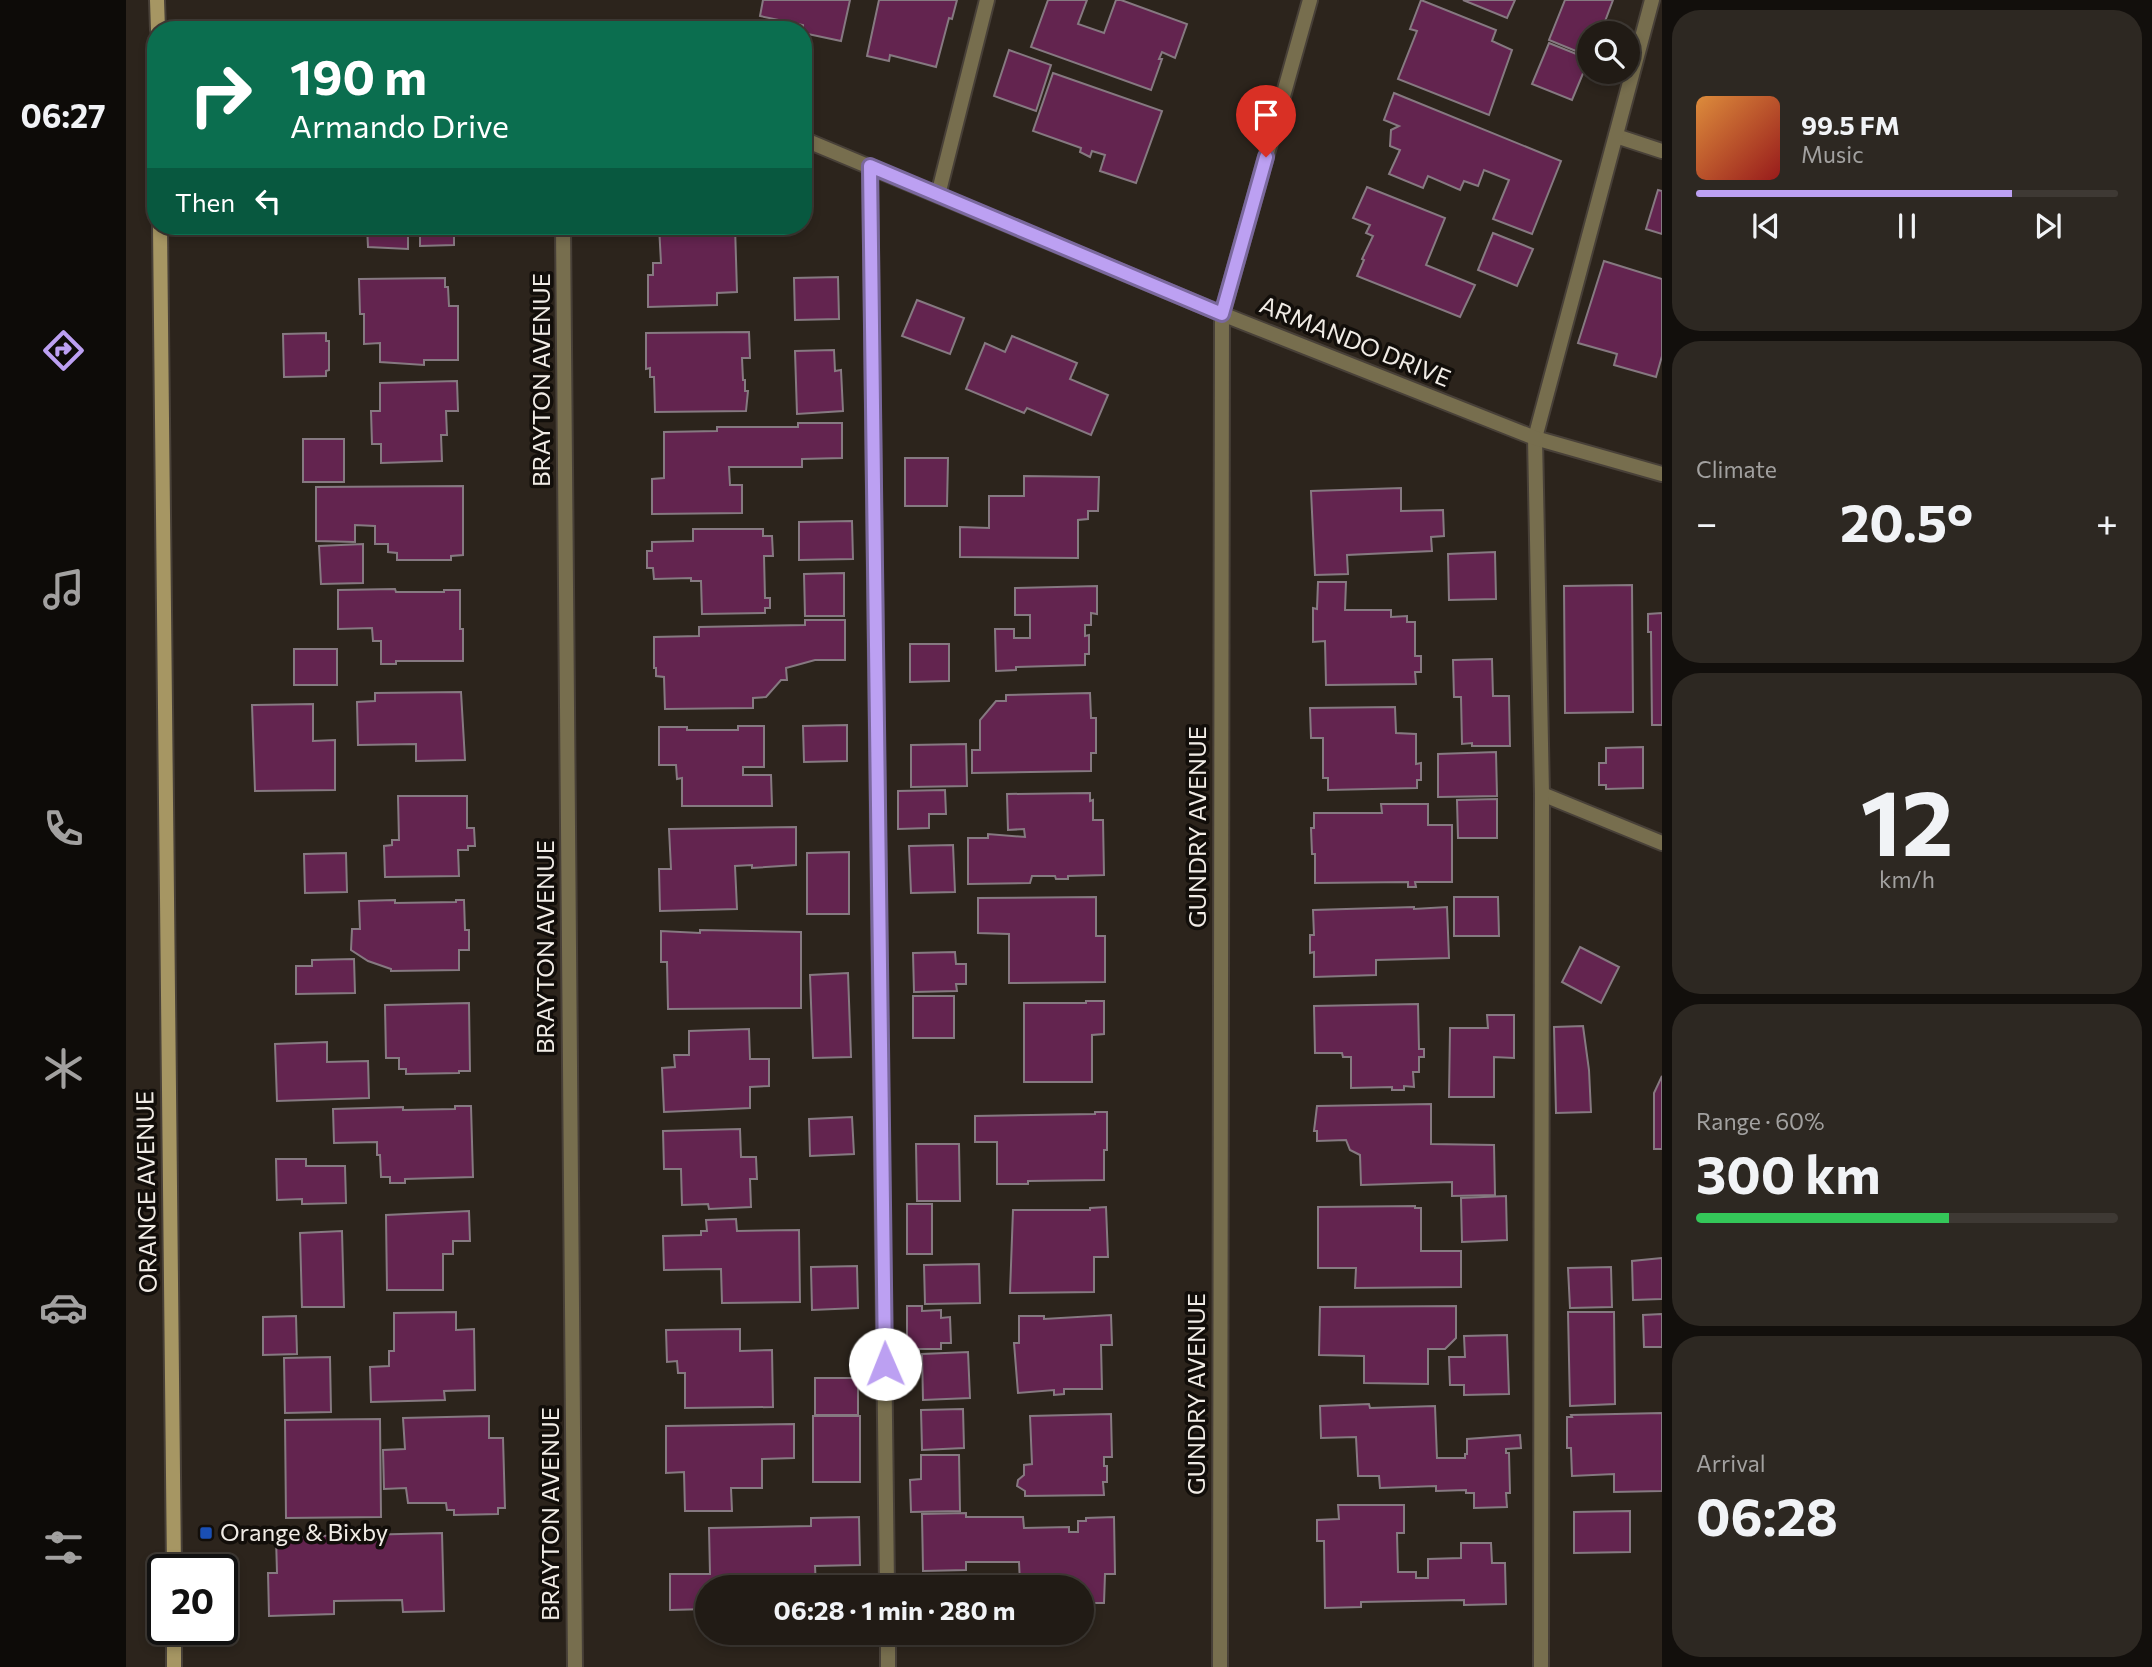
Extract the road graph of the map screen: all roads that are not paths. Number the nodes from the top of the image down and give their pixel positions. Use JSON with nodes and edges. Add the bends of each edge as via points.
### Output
{"nodes":[{"id":1,"x":157,"y":0,"type":"edge"},
{"id":2,"x":987,"y":0,"type":"edge"},
{"id":3,"x":1310,"y":0,"type":"edge"},
{"id":4,"x":1652,"y":0,"type":"edge"},
{"id":5,"x":158,"y":21,"type":"edge"},
{"id":6,"x":1616,"y":136,"type":"junction"},
{"id":7,"x":812,"y":143,"type":"edge"},
{"id":8,"x":1662,"y":151,"type":"edge"},
{"id":9,"x":870,"y":166,"type":"junction"},
{"id":10,"x":938,"y":195,"type":"junction"},
{"id":11,"x":160,"y":235,"type":"edge"},
{"id":12,"x":563,"y":235,"type":"edge"},
{"id":13,"x":1222,"y":314,"type":"junction"},
{"id":14,"x":1535,"y":438,"type":"junction"},
{"id":15,"x":1662,"y":474,"type":"edge"},
{"id":16,"x":1542,"y":794,"type":"junction"},
{"id":17,"x":1662,"y":843,"type":"edge"},
{"id":18,"x":174,"y":1554,"type":"edge"},
{"id":19,"x":887,"y":1575,"type":"edge"},
{"id":20,"x":174,"y":1645,"type":"edge"},
{"id":21,"x":888,"y":1645,"type":"edge"},
{"id":22,"x":174,"y":1667,"type":"edge"},
{"id":23,"x":575,"y":1667,"type":"edge"},
{"id":24,"x":888,"y":1667,"type":"edge"},
{"id":25,"x":1220,"y":1667,"type":"edge"},
{"id":26,"x":1541,"y":1667,"type":"edge"}],
"edges":[{"from":1,"to":5,"type":"street"},
{"from":2,"to":10,"type":"street"},
{"from":3,"to":13,"type":"street","name":"GUNDRY AVENUE"},
{"from":4,"to":6,"type":"street"},
{"from":6,"to":8,"type":"street"},
{"from":6,"to":14,"type":"street"},
{"from":7,"to":9,"type":"street","name":"ARMANDO DRIVE"},
{"from":9,"to":10,"type":"street","name":"ARMANDO DRIVE"},
{"from":9,"to":19,"type":"street"},
{"from":10,"to":13,"type":"street","name":"ARMANDO DRIVE"},
{"from":11,"to":18,"type":"street","name":"ORANGE AVENUE"},
{"from":12,"to":23,"type":"street","name":"BRAYTON AVENUE"},
{"from":13,"to":14,"type":"street","name":"ARMANDO DRIVE"},
{"from":13,"to":25,"type":"street","name":"GUNDRY AVENUE"},
{"from":14,"to":15,"type":"street","name":"ARMANDO DRIVE"},
{"from":14,"to":16,"type":"street"},
{"from":16,"to":17,"type":"street"},
{"from":16,"to":26,"type":"street"},
{"from":20,"to":22,"type":"street"},
{"from":21,"to":24,"type":"street"}]}
